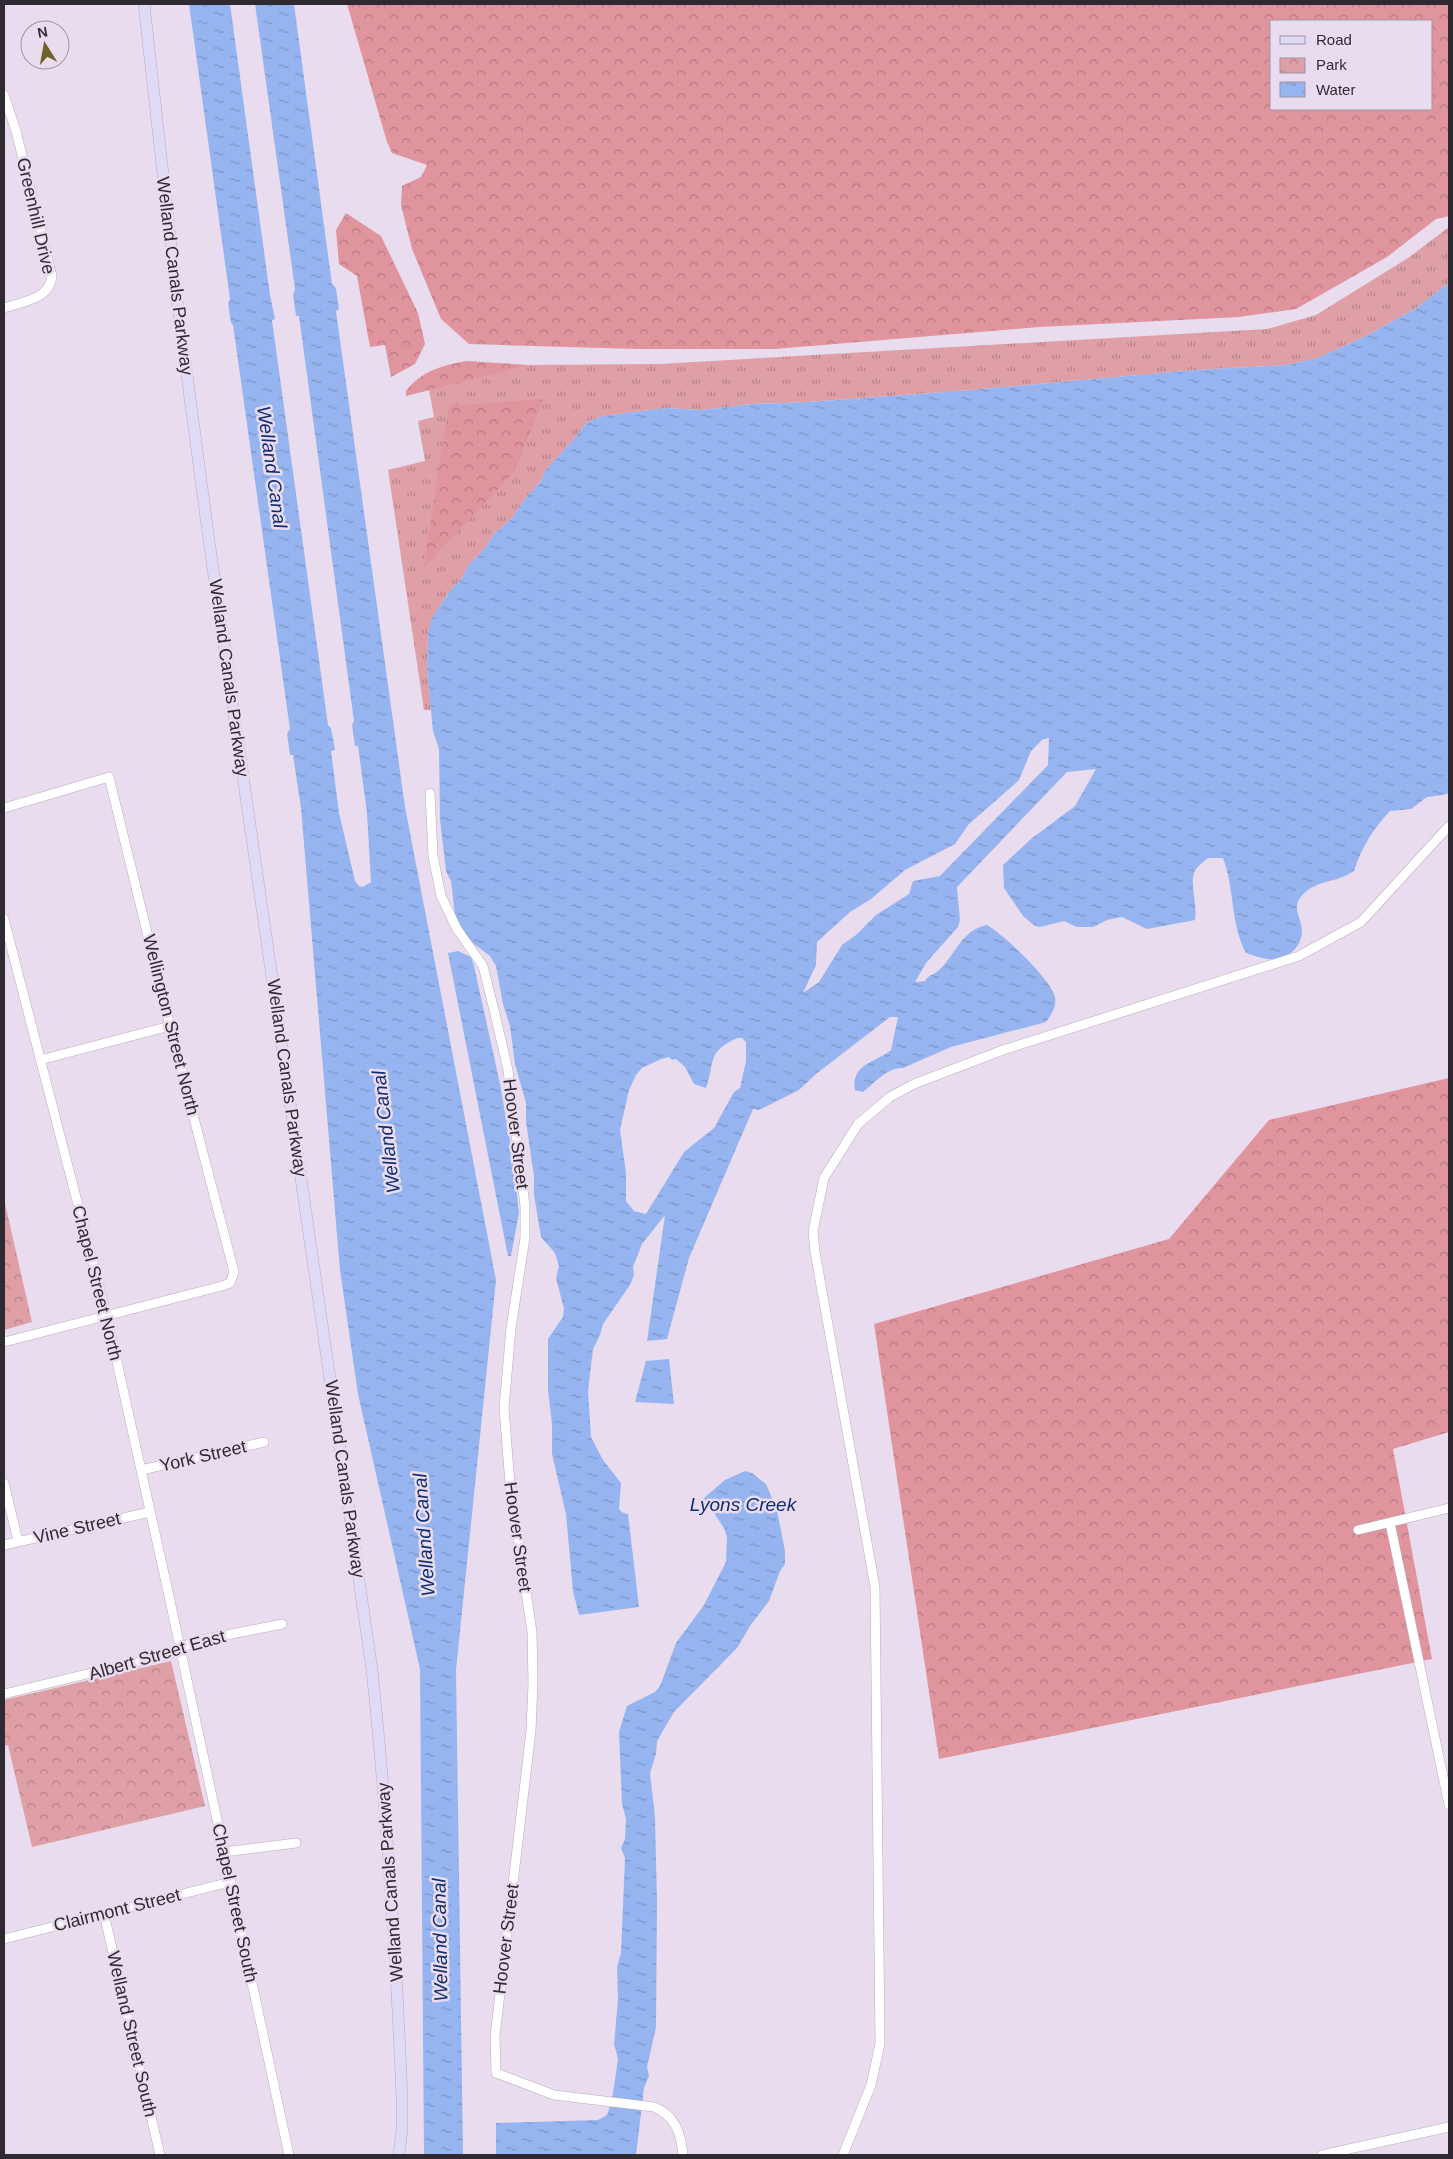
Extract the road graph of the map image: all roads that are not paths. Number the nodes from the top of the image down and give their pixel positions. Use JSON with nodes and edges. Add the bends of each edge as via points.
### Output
{"nodes":[{"id":1,"x":144,"y":4,"type":"edge"},
{"id":2,"x":4,"y":95,"type":"edge"},
{"id":3,"x":4,"y":308,"type":"edge"},
{"id":4,"x":430,"y":793,"type":"dead end"},
{"id":5,"x":4,"y":808,"type":"edge"},
{"id":6,"x":1449,"y":826,"type":"edge"},
{"id":7,"x":4,"y":919,"type":"edge"},
{"id":8,"x":170,"y":1026,"type":"junction"},
{"id":9,"x":40,"y":1060,"type":"junction"},
{"id":10,"x":107,"y":1317,"type":"junction"},
{"id":11,"x":4,"y":1342,"type":"edge"},
{"id":12,"x":264,"y":1442,"type":"dead end"},
{"id":13,"x":142,"y":1470,"type":"junction"},
{"id":14,"x":4,"y":1483,"type":"edge"},
{"id":15,"x":1449,"y":1508,"type":"edge"},
{"id":16,"x":150,"y":1512,"type":"junction"},
{"id":17,"x":1390,"y":1523,"type":"junction"},
{"id":18,"x":1358,"y":1530,"type":"dead end"},
{"id":19,"x":18,"y":1541,"type":"junction"},
{"id":20,"x":4,"y":1545,"type":"edge"},
{"id":21,"x":282,"y":1624,"type":"dead end"},
{"id":22,"x":181,"y":1650,"type":"junction"},
{"id":23,"x":4,"y":1694,"type":"edge"},
{"id":24,"x":1449,"y":1805,"type":"edge"},
{"id":25,"x":296,"y":1843,"type":"dead end"},
{"id":26,"x":224,"y":1852,"type":"junction"},
{"id":27,"x":230,"y":1882,"type":"junction"},
{"id":28,"x":104,"y":1914,"type":"junction"},
{"id":29,"x":4,"y":1939,"type":"edge"},
{"id":30,"x":1449,"y":2127,"type":"edge"},
{"id":31,"x":160,"y":2155,"type":"edge"},
{"id":32,"x":289,"y":2155,"type":"edge"},
{"id":33,"x":399,"y":2155,"type":"edge"},
{"id":34,"x":684,"y":2155,"type":"edge"},
{"id":35,"x":843,"y":2155,"type":"edge"},
{"id":36,"x":1322,"y":2155,"type":"edge"}],
"edges":[{"from":1,"to":33,"type":"street","name":"Welland Canals Parkway","via":[[176,290],[210,548],[372,1670],[392,1897],[403,2114]]},
{"from":2,"to":3,"type":"street","name":"Greenhill Drive","via":[[52,276],[51,285],[45,293]]},
{"from":4,"to":34,"type":"street","name":"Hoover Street","via":[[433,856],[441,896],[482,966],[508,1070],[525,1206],[504,1408],[510,1484],[532,1632],[533,1683],[531,1731],[495,2036],[496,2073],[554,2095],[647,2106],[662,2111],[677,2126]]},
{"from":5,"to":8,"type":"street","name":"Wellington Street North","via":[[109,777]]},
{"from":6,"to":35,"type":"street","via":[[1361,922],[1299,956],[1002,1050],[914,1084],[890,1097],[858,1124],[824,1178],[813,1231],[815,1252],[875,1587],[880,2044],[872,2085]]},
{"from":7,"to":9,"type":"street","name":"Chapel Street North"},
{"from":8,"to":9,"type":"street"},
{"from":8,"to":10,"type":"street","name":"Wellington Street North","via":[[234,1272],[230,1283],[222,1286]]},
{"from":9,"to":10,"type":"street","name":"Chapel Street North"},
{"from":10,"to":11,"type":"street"},
{"from":10,"to":13,"type":"street","name":"Chapel Street North"},
{"from":12,"to":13,"type":"street","name":"York Street"},
{"from":13,"to":16,"type":"street","name":"Chapel Street North"},
{"from":14,"to":19,"type":"street"},
{"from":15,"to":17,"type":"street"},
{"from":16,"to":19,"type":"street","name":"Vine Street"},
{"from":16,"to":22,"type":"street","name":"Chapel Street North"},
{"from":17,"to":18,"type":"street"},
{"from":17,"to":24,"type":"street"},
{"from":19,"to":20,"type":"street","name":"Vine Street"},
{"from":21,"to":22,"type":"street","name":"Albert Street East","via":[[191,1642]]},
{"from":22,"to":23,"type":"street","name":"Albert Street East"},
{"from":22,"to":26,"type":"street","name":"Chapel Street South"},
{"from":25,"to":26,"type":"street"},
{"from":26,"to":27,"type":"street","name":"Chapel Street South"},
{"from":27,"to":28,"type":"street","name":"Clairmont Street"},
{"from":27,"to":32,"type":"street","name":"Chapel Street South"},
{"from":28,"to":29,"type":"street","name":"Clairmont Street"},
{"from":28,"to":31,"type":"street","name":"Welland Street South"},
{"from":30,"to":36,"type":"street"}]}
